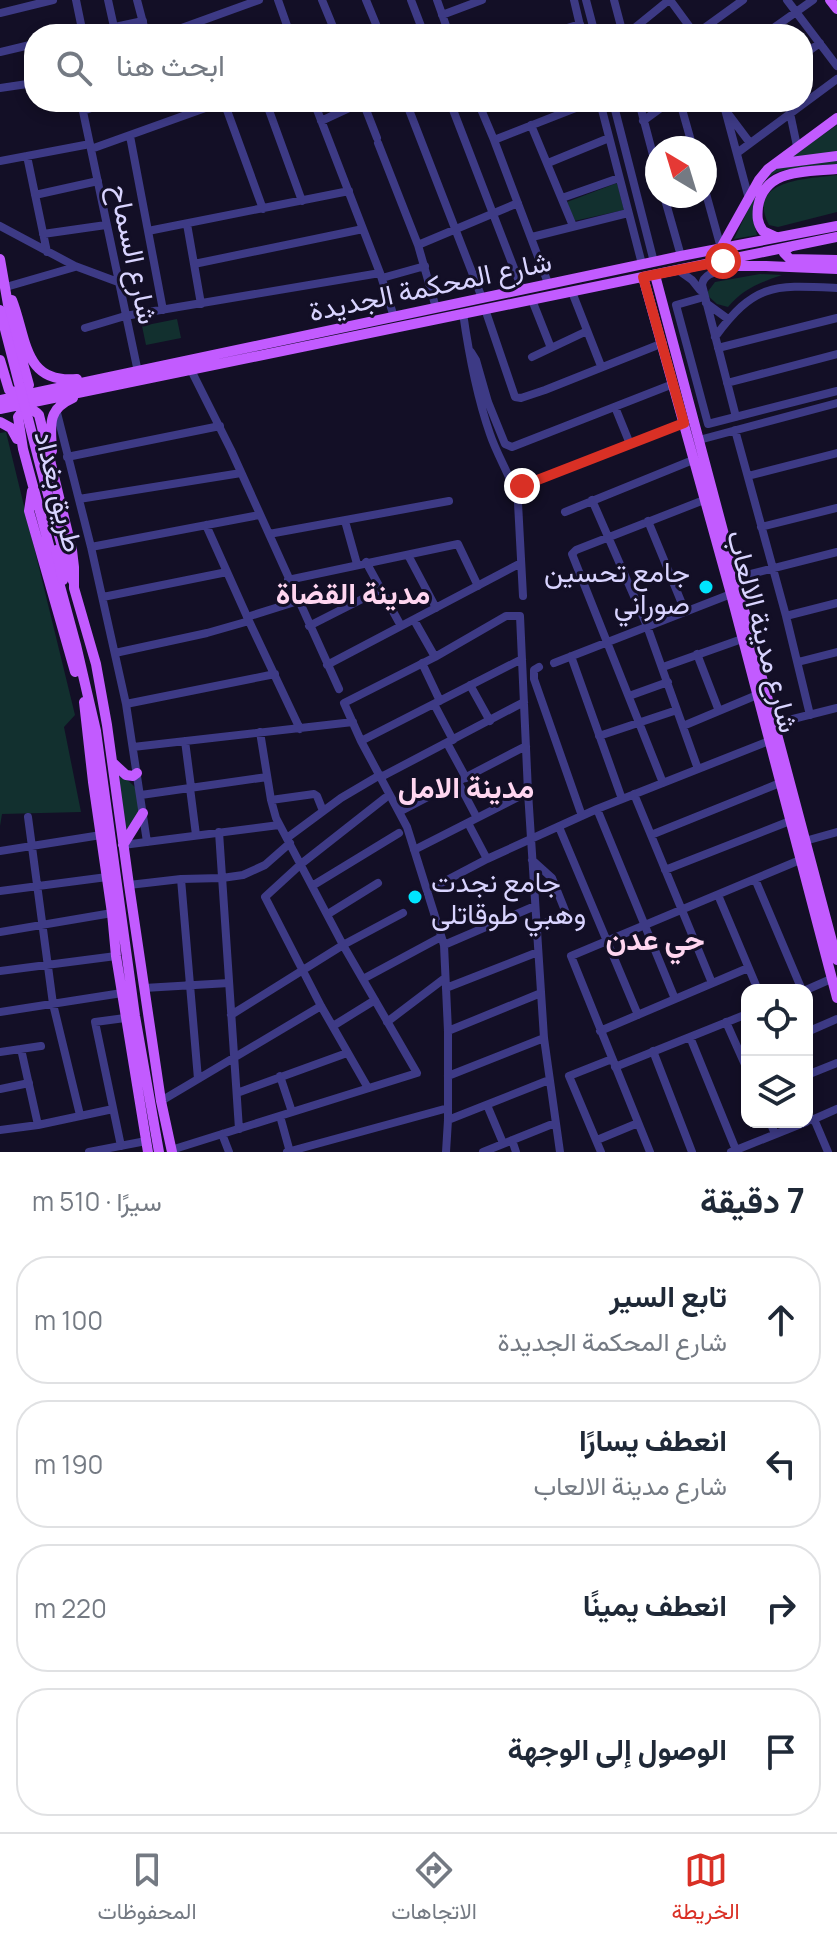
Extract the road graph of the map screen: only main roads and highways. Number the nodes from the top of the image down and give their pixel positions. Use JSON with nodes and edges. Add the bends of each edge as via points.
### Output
{"nodes":[{"id":1,"x":830,"y":0,"type":"edge"},
{"id":2,"x":837,"y":9,"type":"edge"},
{"id":3,"x":837,"y":118,"type":"edge"},
{"id":4,"x":837,"y":156,"type":"edge"},
{"id":5,"x":773,"y":164,"type":"junction"},
{"id":6,"x":837,"y":169,"type":"edge"},
{"id":7,"x":837,"y":226,"type":"edge"},
{"id":8,"x":778,"y":237,"type":"junction"},
{"id":9,"x":837,"y":237,"type":"edge"},
{"id":10,"x":790,"y":247,"type":"junction"},
{"id":11,"x":721,"y":248,"type":"junction"},
{"id":12,"x":0,"y":259,"type":"edge"},
{"id":13,"x":837,"y":260,"type":"edge"},
{"id":14,"x":695,"y":266,"type":"junction"},
{"id":15,"x":837,"y":269,"type":"edge"},
{"id":16,"x":649,"y":276,"type":"junction"},
{"id":17,"x":6,"y":287,"type":"junction"},
{"id":18,"x":484,"y":303,"type":"junction"},
{"id":19,"x":0,"y":310,"type":"edge"},
{"id":20,"x":0,"y":331,"type":"edge"},
{"id":21,"x":0,"y":360,"type":"edge"},
{"id":22,"x":95,"y":385,"type":"junction"},
{"id":23,"x":4,"y":404,"type":"edge"},
{"id":24,"x":0,"y":422,"type":"edge"},
{"id":25,"x":23,"y":449,"type":"junction"},
{"id":26,"x":53,"y":469,"type":"junction"},
{"id":27,"x":33,"y":489,"type":"junction"},
{"id":28,"x":718,"y":529,"type":"junction"},
{"id":29,"x":68,"y":580,"type":"junction"},
{"id":30,"x":64,"y":605,"type":"junction"},
{"id":31,"x":69,"y":637,"type":"junction"},
{"id":32,"x":113,"y":762,"type":"junction"},
{"id":33,"x":137,"y":773,"type":"road end"},
{"id":34,"x":143,"y":813,"type":"road end"},
{"id":35,"x":105,"y":840,"type":"junction"},
{"id":36,"x":123,"y":845,"type":"junction"},
{"id":37,"x":813,"y":889,"type":"junction"},
{"id":38,"x":118,"y":927,"type":"junction"},
{"id":39,"x":837,"y":960,"type":"edge"},
{"id":40,"x":837,"y":998,"type":"edge"},
{"id":41,"x":147,"y":1001,"type":"junction"},
{"id":42,"x":133,"y":1002,"type":"junction"},
{"id":43,"x":133,"y":1033,"type":"junction"},
{"id":44,"x":148,"y":1122,"type":"junction"},
{"id":45,"x":147,"y":1146,"type":"edge"},
{"id":46,"x":172,"y":1151,"type":"edge"},
{"id":47,"x":159,"y":1152,"type":"edge"}],
"edges":[{"from":1,"to":2,"type":"main road"},
{"from":3,"to":5,"type":"main road"},
{"from":4,"to":5,"type":"main road"},
{"from":5,"to":11,"type":"main road"},
{"from":6,"to":8,"type":"main road","via":[[786,175],[768,184],[758,219],[763,231]]},
{"from":7,"to":8,"type":"main road","name":"شارع المحكمة الجديدة"},
{"from":8,"to":11,"type":"main road","name":"شارع المحكمة الجديدة"},
{"from":9,"to":10,"type":"main road","name":"شارع المحكمة الجديدة"},
{"from":10,"to":13,"type":"main road","via":[[784,253],[790,259]]},
{"from":10,"to":14,"type":"main road","name":"شارع المحكمة الجديدة"},
{"from":11,"to":18,"type":"main road","name":"شارع المحكمة الجديدة","via":[[522,289]]},
{"from":12,"to":17,"type":"main road"},
{"from":14,"to":15,"type":"main road"},
{"from":14,"to":16,"type":"main road","name":"شارع المحكمة الجديدة"},
{"from":16,"to":18,"type":"main road","name":"شارع المحكمة الجديدة","via":[[532,300]]},
{"from":16,"to":28,"type":"main road","name":"شارع مدينة الالعاب","via":[[699,440]]},
{"from":16,"to":28,"type":"main road","name":"شارع مدينة الالعاب","via":[[693,460]]},
{"from":17,"to":21,"type":"main road","via":[[28,389],[9,390]]},
{"from":17,"to":22,"type":"main road","via":[[39,370],[56,379],[84,379]]},
{"from":18,"to":22,"type":"main road","name":"شارع المحكمة الجديدة","via":[[436,308]]},
{"from":18,"to":22,"type":"main road","name":"شارع المحكمة الجديدة","via":[[463,313],[356,337]]},
{"from":19,"to":29,"type":"main road","bridge":true},
{"from":20,"to":29,"type":"main road","bridge":true},
{"from":22,"to":23,"type":"main road","name":"شارع المحكمة الجديدة"},
{"from":22,"to":26,"type":"main road","via":[[56,409],[51,424]]},
{"from":24,"to":25,"type":"main road","via":[[11,428]]},
{"from":25,"to":26,"type":"main road","name":"طريق بغداد","via":[[18,417],[33,410],[39,415]]},
{"from":25,"to":27,"type":"main road","name":"طريق بغداد"},
{"from":26,"to":29,"type":"main road","name":"طريق بغداد","via":[[72,550],[74,567]]},
{"from":27,"to":30,"type":"main road","name":"طريق بغداد"},
{"from":27,"to":31,"type":"main road","via":[[29,511]]},
{"from":28,"to":37,"type":"main road","name":"شارع مدينة الالعاب","via":[[805,841]]},
{"from":28,"to":37,"type":"main road","name":"شارع مدينة الالعاب","via":[[800,860]]},
{"from":29,"to":30,"type":"main road"},
{"from":29,"to":32,"type":"main road","name":"طريق بغداد","via":[[96,664]]},
{"from":30,"to":31,"type":"main road","name":"طريق بغداد"},
{"from":31,"to":35,"type":"main road","name":"طريق بغداد","via":[[96,731]]},
{"from":32,"to":33,"type":"main road","via":[[126,775]]},
{"from":32,"to":36,"type":"main road","name":"طريق بغداد"},
{"from":34,"to":36,"type":"main road"},
{"from":35,"to":38,"type":"main road","name":"طريق بغداد"},
{"from":35,"to":38,"type":"main road"},
{"from":36,"to":41,"type":"main road","name":"طريق بغداد"},
{"from":37,"to":39,"type":"main road","name":"شارع مدينة الالعاب"},
{"from":37,"to":40,"type":"main road","name":"شارع مدينة الالعاب"},
{"from":38,"to":42,"type":"main road","name":"طريق بغداد"},
{"from":38,"to":43,"type":"main road","via":[[116,956],[125,1018]]},
{"from":41,"to":42,"type":"main road"},
{"from":41,"to":46,"type":"main road","name":"طريق بغداد"},
{"from":42,"to":43,"type":"main road","name":"طريق بغداد"},
{"from":43,"to":44,"type":"main road","name":"طريق بغداد"},
{"from":44,"to":45,"type":"main road"},
{"from":44,"to":47,"type":"main road","name":"طريق بغداد"}]}
